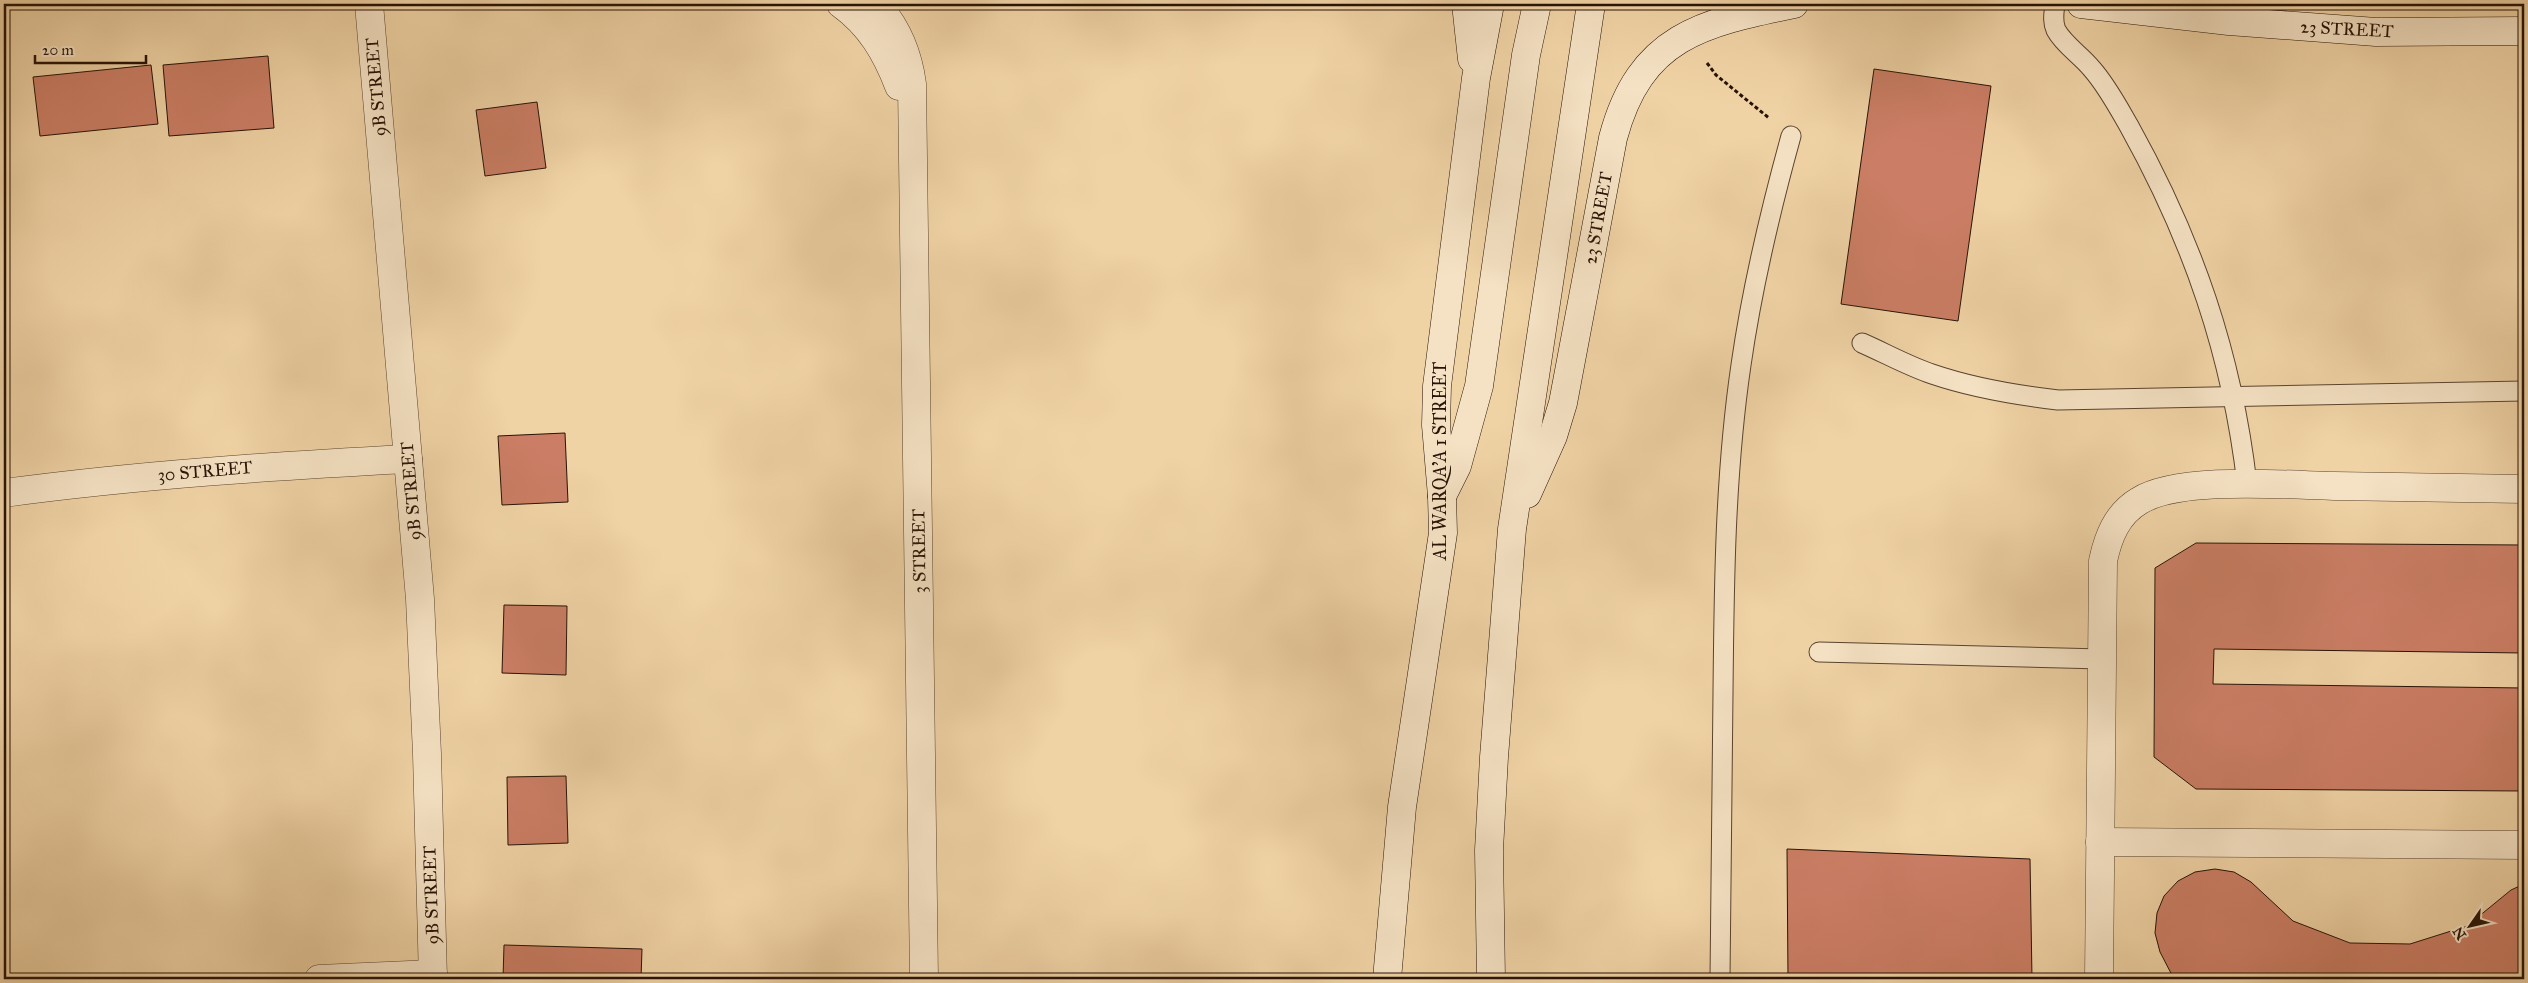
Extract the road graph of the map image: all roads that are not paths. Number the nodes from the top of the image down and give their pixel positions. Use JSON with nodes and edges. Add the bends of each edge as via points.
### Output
{"nodes":[{"id":1,"x":369,"y":4,"type":"edge"},
{"id":2,"x":841,"y":4,"type":"edge"},
{"id":3,"x":876,"y":4,"type":"edge"},
{"id":4,"x":1466,"y":4,"type":"edge"},
{"id":5,"x":1490,"y":4,"type":"edge"},
{"id":6,"x":1537,"y":4,"type":"edge"},
{"id":7,"x":1591,"y":4,"type":"edge"},
{"id":8,"x":1794,"y":4,"type":"edge"},
{"id":9,"x":2055,"y":4,"type":"edge"},
{"id":10,"x":2081,"y":4,"type":"edge"},
{"id":11,"x":2524,"y":31,"type":"edge"},
{"id":12,"x":1476,"y":78,"type":"junction"},
{"id":13,"x":913,"y":122,"type":"junction"},
{"id":14,"x":1791,"y":136,"type":"road end"},
{"id":15,"x":1862,"y":343,"type":"dead end"},
{"id":16,"x":2524,"y":392,"type":"edge"},
{"id":17,"x":2235,"y":397,"type":"junction"},
{"id":18,"x":408,"y":458,"type":"junction"},
{"id":19,"x":2247,"y":484,"type":"junction"},
{"id":20,"x":2524,"y":489,"type":"edge"},
{"id":21,"x":4,"y":493,"type":"edge"},
{"id":22,"x":1442,"y":496,"type":"junction"},
{"id":23,"x":1512,"y":530,"type":"junction"},
{"id":24,"x":1819,"y":652,"type":"dead end"},
{"id":25,"x":2102,"y":659,"type":"junction"},
{"id":26,"x":2100,"y":842,"type":"junction"},
{"id":27,"x":2524,"y":845,"type":"edge"},
{"id":28,"x":1495,"y":975,"type":"edge"},
{"id":29,"x":433,"y":977,"type":"edge"},
{"id":30,"x":319,"y":979,"type":"edge"},
{"id":31,"x":924,"y":979,"type":"edge"},
{"id":32,"x":1387,"y":979,"type":"edge"},
{"id":33,"x":1720,"y":979,"type":"edge"},
{"id":34,"x":2099,"y":979,"type":"edge"}],
"edges":[{"from":1,"to":18,"type":"street","name":"9B STREET"},
{"from":2,"to":13,"type":"street","name":"3 STREET","via":[[873,34],[888,57]]},
{"from":3,"to":13,"type":"street","name":"3 STREET","via":[[887,16],[904,48],[912,84]]},
{"from":4,"to":12,"type":"street"},
{"from":5,"to":12,"type":"street","name":"AL WARQA'A 1 STREET"},
{"from":6,"to":22,"type":"street","via":[[1526,55],[1480,386],[1460,459]]},
{"from":7,"to":23,"type":"street"},
{"from":8,"to":23,"type":"street","name":"23 STREET","via":[[1711,23],[1687,34],[1646,67],[1631,88],[1620,112],[1563,403],[1553,436]]},
{"from":9,"to":17,"type":"lane","via":[[2053,18],[2061,37],[2102,81],[2176,217],[2204,291]]},
{"from":10,"to":11,"type":"street","name":"23 STREET","via":[[2230,21],[2376,32]]},
{"from":12,"to":22,"type":"street","name":"AL WARQA'A 1 STREET","via":[[1437,386]]},
{"from":13,"to":31,"type":"street","name":"3 STREET"},
{"from":14,"to":33,"type":"lane","via":[[1754,288],[1732,443],[1724,600]]},
{"from":15,"to":17,"type":"lane","via":[[1930,373],[2010,394],[2058,400]]},
{"from":16,"to":17,"type":"lane"},
{"from":17,"to":19,"type":"lane"},
{"from":18,"to":21,"type":"street","name":"30 STREET","via":[[90,481]]},
{"from":18,"to":29,"type":"street","name":"9B STREET","via":[[420,608]]},
{"from":19,"to":20,"type":"street"},
{"from":19,"to":25,"type":"street","via":[[2161,491],[2126,511],[2107,541],[2102,560]]},
{"from":22,"to":32,"type":"street","name":"AL WARQA'A 1 STREET","via":[[1443,533],[1402,807]]},
{"from":23,"to":28,"type":"street","via":[[1489,850]]},
{"from":24,"to":25,"type":"lane"},
{"from":25,"to":26,"type":"street"},
{"from":26,"to":27,"type":"street"},
{"from":26,"to":34,"type":"street"},
{"from":29,"to":30,"type":"street"}]}
